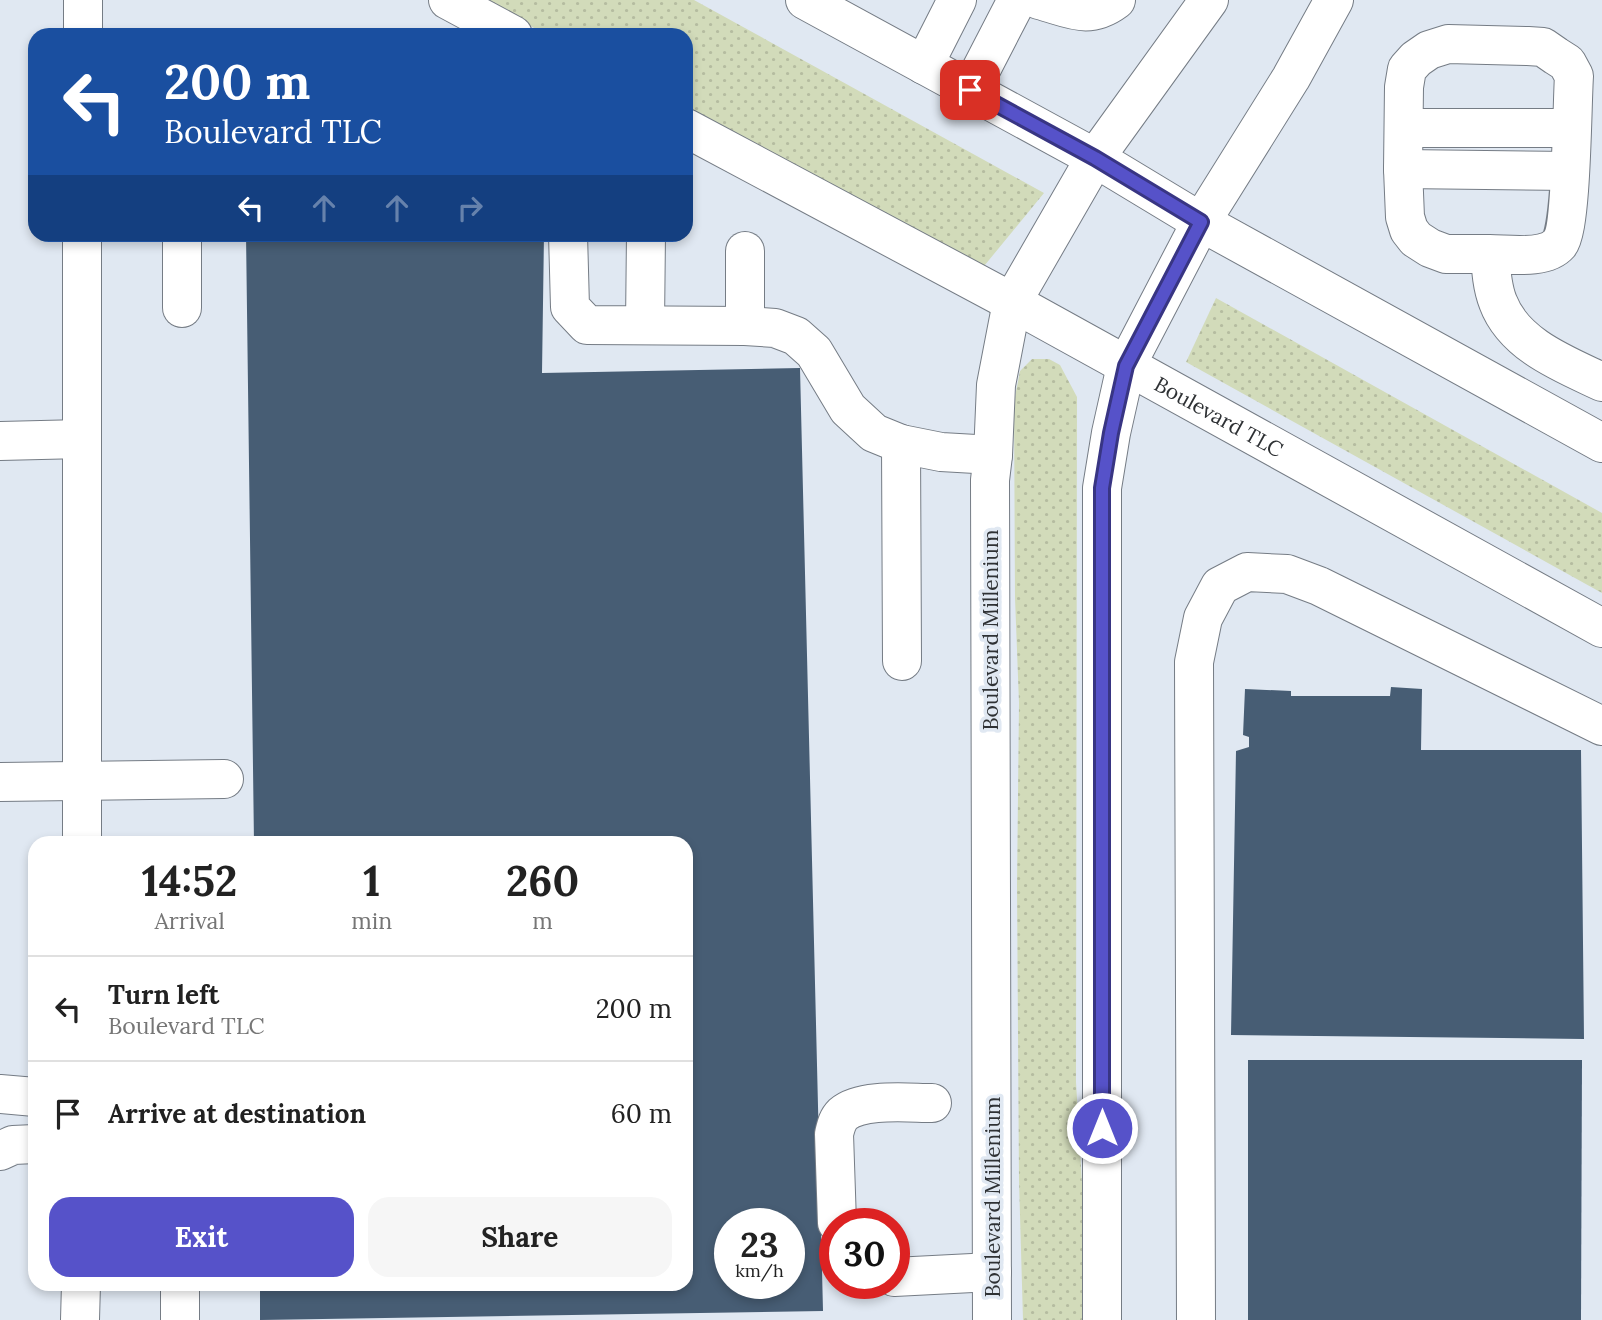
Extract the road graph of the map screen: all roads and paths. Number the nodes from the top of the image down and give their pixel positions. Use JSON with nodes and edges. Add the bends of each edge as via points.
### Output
{"nodes":[{"id":1,"x":83,"y":0,"type":"edge"},
{"id":2,"x":448,"y":0,"type":"edge"},
{"id":3,"x":804,"y":0,"type":"edge"},
{"id":4,"x":957,"y":0,"type":"edge"},
{"id":5,"x":1017,"y":0,"type":"edge"},
{"id":6,"x":1039,"y":0,"type":"edge"},
{"id":7,"x":1116,"y":0,"type":"edge"},
{"id":8,"x":1209,"y":0,"type":"edge"},
{"id":9,"x":1334,"y":0,"type":"edge"},
{"id":10,"x":83,"y":28,"type":"edge"},
{"id":11,"x":500,"y":28,"type":"edge"},
{"id":12,"x":923,"y":65,"type":"junction"},
{"id":13,"x":970,"y":90,"type":"junction"},
{"id":14,"x":1404,"y":128,"type":"junction"},
{"id":15,"x":1571,"y":128,"type":"junction"},
{"id":16,"x":693,"y":132,"type":"edge"},
{"id":17,"x":1095,"y":158,"type":"junction"},
{"id":18,"x":1403,"y":169,"type":"junction"},
{"id":19,"x":1570,"y":170,"type":"junction"},
{"id":20,"x":1201,"y":222,"type":"junction"},
{"id":21,"x":82,"y":242,"type":"edge"},
{"id":22,"x":183,"y":242,"type":"edge"},
{"id":23,"x":568,"y":242,"type":"edge"},
{"id":24,"x":646,"y":242,"type":"edge"},
{"id":25,"x":745,"y":251,"type":"dead end"},
{"id":26,"x":1490,"y":254,"type":"junction"},
{"id":27,"x":1012,"y":302,"type":"junction"},
{"id":28,"x":181,"y":308,"type":"dead end"},
{"id":29,"x":646,"y":325,"type":"junction"},
{"id":30,"x":746,"y":326,"type":"junction"},
{"id":31,"x":1126,"y":366,"type":"junction"},
{"id":32,"x":1602,"y":382,"type":"edge"},
{"id":33,"x":82,"y":439,"type":"junction"},
{"id":34,"x":0,"y":441,"type":"edge"},
{"id":35,"x":1602,"y":443,"type":"edge"},
{"id":36,"x":901,"y":444,"type":"junction"},
{"id":37,"x":993,"y":455,"type":"junction"},
{"id":38,"x":1602,"y":628,"type":"edge"},
{"id":39,"x":902,"y":661,"type":"dead end"},
{"id":40,"x":1602,"y":726,"type":"edge"},
{"id":41,"x":224,"y":779,"type":"dead end"},
{"id":42,"x":82,"y":780,"type":"junction"},
{"id":43,"x":0,"y":782,"type":"edge"},
{"id":44,"x":82,"y":836,"type":"edge"},
{"id":45,"x":0,"y":1094,"type":"edge"},
{"id":46,"x":28,"y":1096,"type":"edge"},
{"id":47,"x":932,"y":1103,"type":"dead end"},
{"id":48,"x":28,"y":1144,"type":"edge"},
{"id":49,"x":0,"y":1151,"type":"edge"},
{"id":50,"x":836,"y":1208,"type":"edge"},
{"id":51,"x":992,"y":1272,"type":"junction"},
{"id":52,"x":910,"y":1276,"type":"edge"},
{"id":53,"x":81,"y":1291,"type":"edge"},
{"id":54,"x":180,"y":1291,"type":"edge"},
{"id":55,"x":80,"y":1320,"type":"edge"},
{"id":56,"x":180,"y":1320,"type":"edge"},
{"id":57,"x":992,"y":1320,"type":"edge"},
{"id":58,"x":1102,"y":1320,"type":"edge"},
{"id":59,"x":1196,"y":1320,"type":"edge"}],
"edges":[{"from":1,"to":10,"type":"street"},
{"from":2,"to":11,"type":"street"},
{"from":3,"to":12,"type":"street"},
{"from":4,"to":12,"type":"street"},
{"from":5,"to":13,"type":"street"},
{"from":6,"to":7,"type":"street","via":[[1087,13]]},
{"from":8,"to":17,"type":"street","name":"Boulevard Millenium"},
{"from":9,"to":20,"type":"street"},
{"from":12,"to":13,"type":"street"},
{"from":13,"to":17,"type":"street"},
{"from":14,"to":15,"type":"street"},
{"from":14,"to":15,"type":"street","via":[[1407,69],[1429,50],[1448,44],[1543,47],[1567,63],[1573,76]]},
{"from":14,"to":18,"type":"street"},
{"from":15,"to":19,"type":"street"},
{"from":16,"to":27,"type":"street","name":"Boulevard TLC"},
{"from":17,"to":20,"type":"street"},
{"from":17,"to":27,"type":"street","name":"Boulevard Millenium"},
{"from":18,"to":19,"type":"street"},
{"from":18,"to":26,"type":"street","via":[[1405,217],[1416,239],[1446,254]]},
{"from":19,"to":26,"type":"street","via":[[1565,231],[1559,244],[1535,255]]},
{"from":20,"to":31,"type":"street"},
{"from":20,"to":35,"type":"street"},
{"from":21,"to":33,"type":"street"},
{"from":22,"to":28,"type":"street"},
{"from":23,"to":29,"type":"street","via":[[570,307],[587,325]]},
{"from":24,"to":29,"type":"street"},
{"from":25,"to":30,"type":"street"},
{"from":26,"to":32,"type":"street","via":[[1497,300],[1507,320],[1557,361]]},
{"from":27,"to":31,"type":"street","name":"Boulevard TLC"},
{"from":27,"to":37,"type":"street","name":"Boulevard Millenium","via":[[996,385]]},
{"from":29,"to":30,"type":"street"},
{"from":30,"to":36,"type":"street","via":[[796,335],[814,352],[848,409],[874,433]]},
{"from":31,"to":38,"type":"street","name":"Boulevard TLC"},
{"from":31,"to":58,"type":"street","via":[[1102,488]]},
{"from":33,"to":34,"type":"street"},
{"from":33,"to":42,"type":"street"},
{"from":36,"to":37,"type":"street"},
{"from":36,"to":39,"type":"street"},
{"from":37,"to":51,"type":"street","name":"Boulevard Millenium"},
{"from":40,"to":59,"type":"street","via":[[1287,573],[1247,572],[1220,586],[1203,618],[1194,662]]},
{"from":41,"to":42,"type":"street"},
{"from":42,"to":43,"type":"street"},
{"from":42,"to":44,"type":"street"},
{"from":45,"to":46,"type":"street"},
{"from":47,"to":50,"type":"street","via":[[875,1103],[845,1112],[834,1134]]},
{"from":48,"to":49,"type":"street"},
{"from":51,"to":52,"type":"street"},
{"from":51,"to":57,"type":"street","name":"Boulevard Millenium"},
{"from":53,"to":55,"type":"street"},
{"from":54,"to":56,"type":"street"}]}
